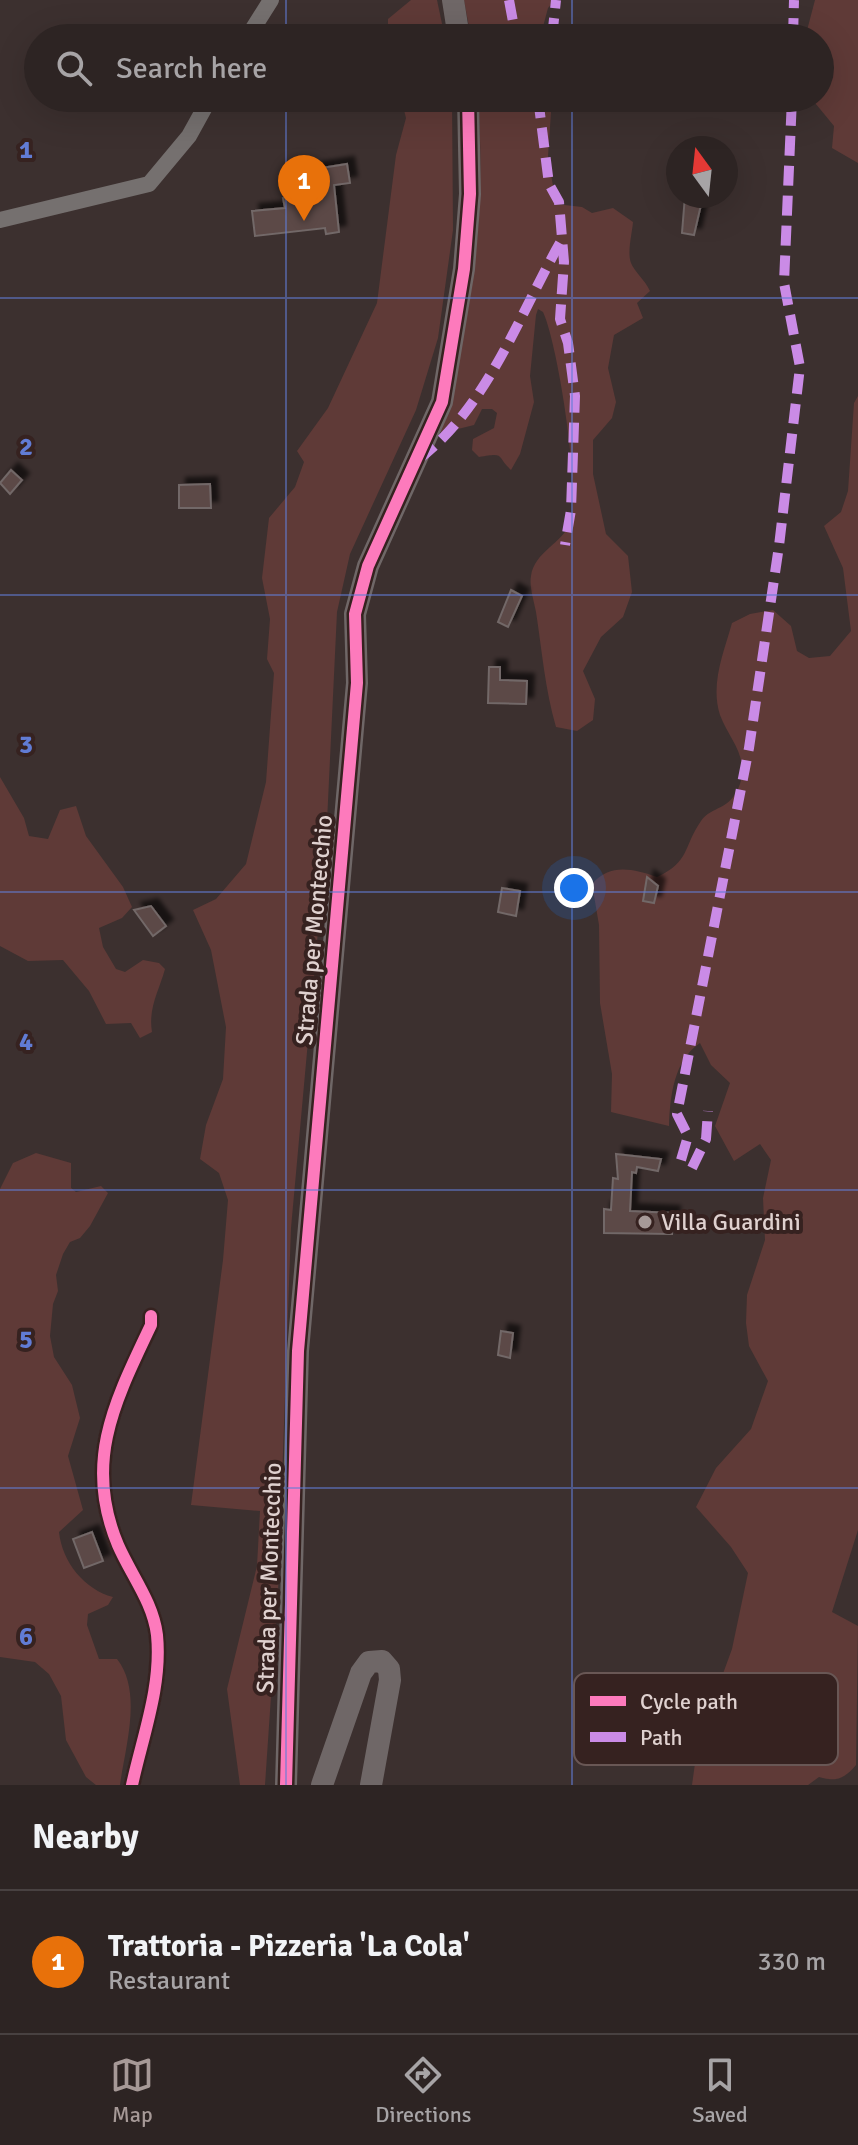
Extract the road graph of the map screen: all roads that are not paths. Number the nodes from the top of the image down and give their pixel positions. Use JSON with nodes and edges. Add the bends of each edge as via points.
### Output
{"nodes":[{"id":1,"x":271,"y":0,"type":"edge"},
{"id":2,"x":453,"y":0,"type":"edge"},
{"id":3,"x":256,"y":24,"type":"edge"},
{"id":4,"x":457,"y":24,"type":"edge"},
{"id":5,"x":202,"y":112,"type":"edge"},
{"id":6,"x":468,"y":112,"type":"edge"},
{"id":7,"x":0,"y":220,"type":"edge"},
{"id":8,"x":151,"y":1316,"type":"dead end"},
{"id":9,"x":132,"y":1785,"type":"edge"},
{"id":10,"x":286,"y":1785,"type":"edge"},
{"id":11,"x":322,"y":1785,"type":"edge"},
{"id":12,"x":371,"y":1785,"type":"edge"}],
"edges":[{"from":1,"to":3,"type":"street"},
{"from":2,"to":4,"type":"street"},
{"from":5,"to":7,"type":"street","via":[[149,184]]},
{"from":6,"to":10,"type":"street","name":"Strada per Montecchio","via":[[464,269],[442,402],[368,566],[355,614],[357,683],[298,1351]]},
{"from":8,"to":9,"type":"street","via":[[101,1456],[103,1506],[157,1631],[158,1676]]},
{"from":11,"to":12,"type":"street","via":[[361,1673],[369,1662],[382,1661],[390,1680]]}]}
